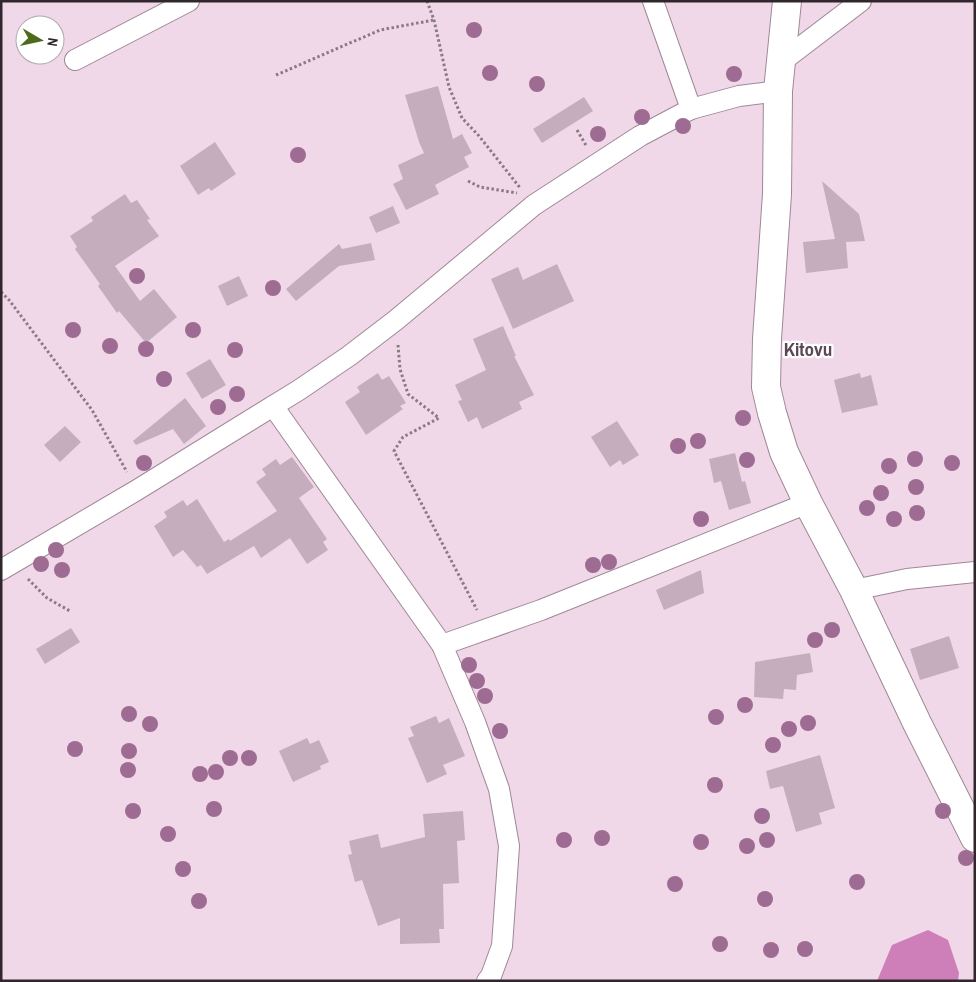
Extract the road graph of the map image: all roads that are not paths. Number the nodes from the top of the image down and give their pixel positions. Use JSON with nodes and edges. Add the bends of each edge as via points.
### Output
{"nodes":[{"id":1,"x":189,"y":1,"type":"edge"},
{"id":2,"x":654,"y":1,"type":"edge"},
{"id":3,"x":787,"y":1,"type":"edge"},
{"id":4,"x":861,"y":1,"type":"edge"},
{"id":5,"x":75,"y":60,"type":"dead end"},
{"id":6,"x":781,"y":62,"type":"junction"},
{"id":7,"x":778,"y":91,"type":"junction"},
{"id":8,"x":691,"y":109,"type":"junction"},
{"id":9,"x":273,"y":406,"type":"junction"},
{"id":10,"x":808,"y":503,"type":"junction"},
{"id":11,"x":6,"y":566,"type":"edge"},
{"id":12,"x":975,"y":572,"type":"edge"},
{"id":13,"x":854,"y":590,"type":"junction"},
{"id":14,"x":442,"y":645,"type":"junction"},
{"id":15,"x":975,"y":838,"type":"edge"},
{"id":16,"x":487,"y":981,"type":"edge"}],
"edges":[{"from":1,"to":5,"type":"street"},
{"from":2,"to":8,"type":"street"},
{"from":3,"to":6,"type":"street"},
{"from":4,"to":6,"type":"street"},
{"from":6,"to":7,"type":"street"},
{"from":7,"to":8,"type":"street","via":[[738,96]]},
{"from":7,"to":10,"type":"street","via":[[777,194],[766,387],[784,452]]},
{"from":8,"to":9,"type":"street","via":[[640,136],[534,205],[396,320],[349,356]]},
{"from":9,"to":11,"type":"street"},
{"from":9,"to":14,"type":"street"},
{"from":10,"to":13,"type":"street"},
{"from":10,"to":14,"type":"street","via":[[632,575]]},
{"from":12,"to":13,"type":"street"},
{"from":13,"to":15,"type":"street"},
{"from":14,"to":16,"type":"street","via":[[499,788],[510,846],[502,946]]}]}
